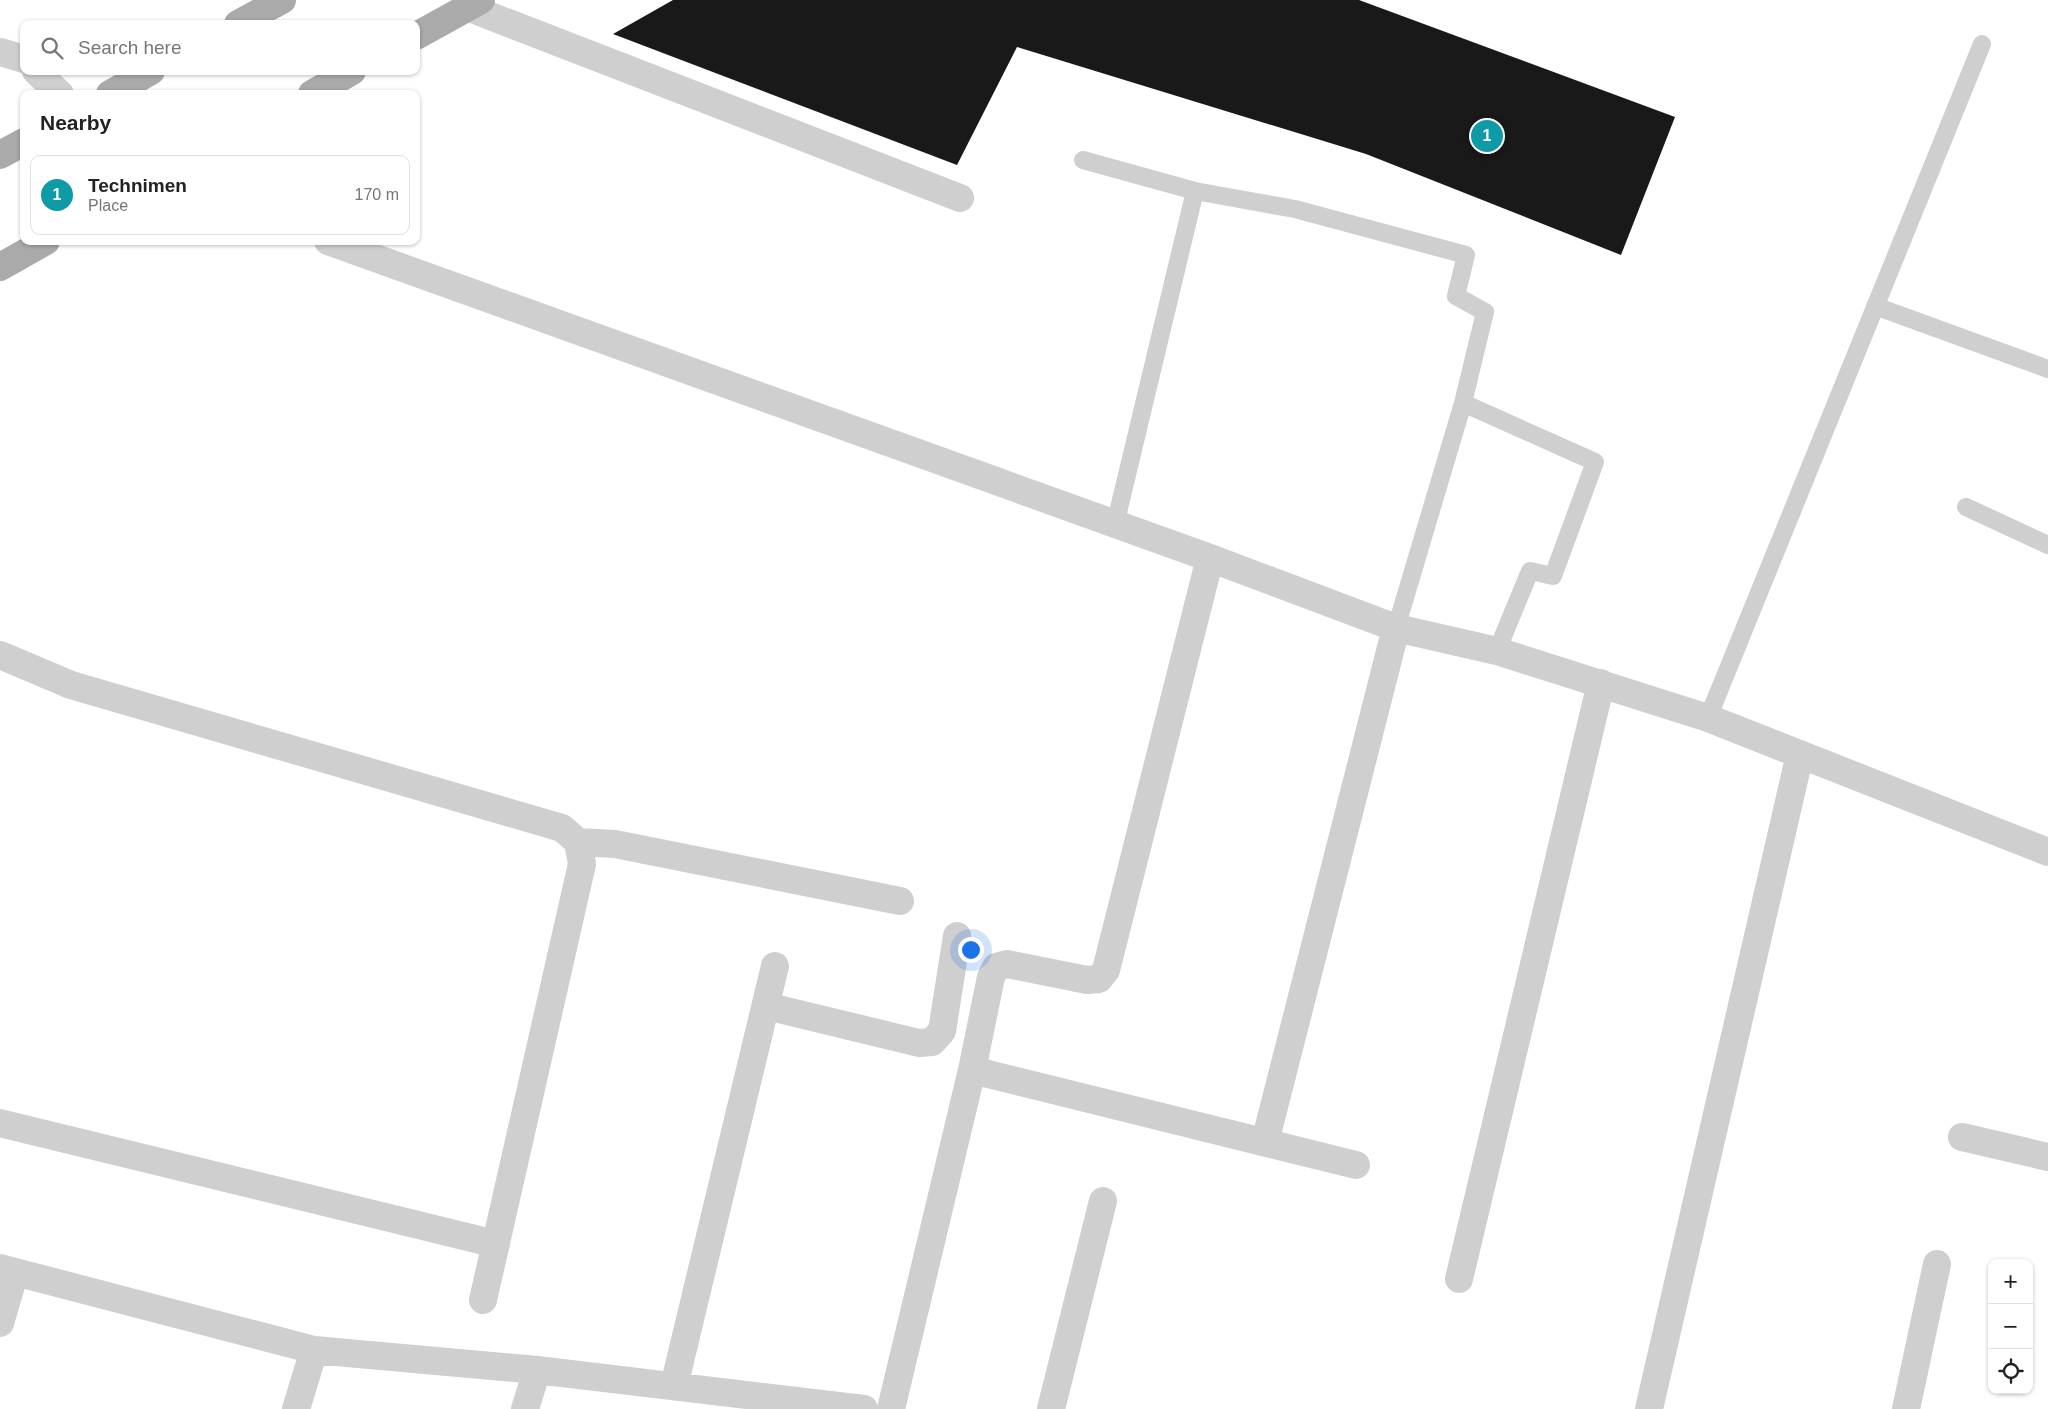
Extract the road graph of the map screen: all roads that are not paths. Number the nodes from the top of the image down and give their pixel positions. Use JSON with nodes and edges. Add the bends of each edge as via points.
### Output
{"nodes":[{"id":1,"x":282,"y":0,"type":"edge"},
{"id":2,"x":474,"y":4,"type":"edge"},
{"id":3,"x":245,"y":20,"type":"edge"},
{"id":4,"x":420,"y":34,"type":"edge"},
{"id":5,"x":1982,"y":44,"type":"dead end"},
{"id":6,"x":0,"y":52,"type":"edge"},
{"id":7,"x":20,"y":58,"type":"edge"},
{"id":8,"x":40,"y":75,"type":"edge"},
{"id":9,"x":144,"y":75,"type":"edge"},
{"id":10,"x":345,"y":75,"type":"edge"},
{"id":11,"x":56,"y":90,"type":"edge"},
{"id":12,"x":117,"y":90,"type":"edge"},
{"id":13,"x":319,"y":90,"type":"edge"},
{"id":14,"x":20,"y":144,"type":"edge"},
{"id":15,"x":0,"y":155,"type":"edge"},
{"id":16,"x":1083,"y":160,"type":"dead end"},
{"id":17,"x":1195,"y":191,"type":"junction"},
{"id":18,"x":960,"y":198,"type":"dead end"},
{"id":19,"x":39,"y":245,"type":"edge"},
{"id":20,"x":339,"y":245,"type":"edge"},
{"id":21,"x":0,"y":267,"type":"edge"},
{"id":22,"x":1875,"y":306,"type":"junction"},
{"id":23,"x":2048,"y":368,"type":"edge"},
{"id":24,"x":1463,"y":403,"type":"junction"},
{"id":25,"x":1966,"y":508,"type":"dead end"},
{"id":26,"x":1115,"y":525,"type":"junction"},
{"id":27,"x":2048,"y":545,"type":"edge"},
{"id":28,"x":1210,"y":558,"type":"junction"},
{"id":29,"x":1396,"y":628,"type":"junction"},
{"id":30,"x":1497,"y":651,"type":"junction"},
{"id":31,"x":0,"y":655,"type":"edge"},
{"id":32,"x":1601,"y":683,"type":"junction"},
{"id":33,"x":1708,"y":718,"type":"junction"},
{"id":34,"x":1800,"y":754,"type":"junction"},
{"id":35,"x":578,"y":842,"type":"junction"},
{"id":36,"x":2048,"y":852,"type":"edge"},
{"id":37,"x":900,"y":901,"type":"dead end"},
{"id":38,"x":957,"y":936,"type":"dead end"},
{"id":39,"x":775,"y":966,"type":"dead end"},
{"id":40,"x":766,"y":1006,"type":"junction"},
{"id":41,"x":972,"y":1070,"type":"junction"},
{"id":42,"x":0,"y":1122,"type":"edge"},
{"id":43,"x":1962,"y":1137,"type":"dead end"},
{"id":44,"x":1265,"y":1142,"type":"junction"},
{"id":45,"x":2048,"y":1157,"type":"edge"},
{"id":46,"x":1356,"y":1166,"type":"dead end"},
{"id":47,"x":1103,"y":1201,"type":"dead end"},
{"id":48,"x":496,"y":1244,"type":"junction"},
{"id":49,"x":1938,"y":1264,"type":"dead end"},
{"id":50,"x":7,"y":1270,"type":"edge"},
{"id":51,"x":1460,"y":1279,"type":"dead end"},
{"id":52,"x":483,"y":1300,"type":"dead end"},
{"id":53,"x":0,"y":1323,"type":"edge"},
{"id":54,"x":314,"y":1350,"type":"junction"},
{"id":55,"x":538,"y":1370,"type":"junction"},
{"id":56,"x":674,"y":1386,"type":"junction"},
{"id":57,"x":760,"y":1403,"type":"edge"},
{"id":58,"x":296,"y":1409,"type":"edge"},
{"id":59,"x":525,"y":1409,"type":"edge"},
{"id":60,"x":864,"y":1409,"type":"edge"},
{"id":61,"x":891,"y":1409,"type":"edge"},
{"id":62,"x":1050,"y":1409,"type":"edge"},
{"id":63,"x":1649,"y":1409,"type":"edge"},
{"id":64,"x":1906,"y":1409,"type":"edge"}],
"edges":[{"from":1,"to":3,"type":"main road"},
{"from":2,"to":4,"type":"main road"},
{"from":2,"to":18,"type":"street"},
{"from":5,"to":22,"type":"lane"},
{"from":6,"to":7,"type":"street"},
{"from":8,"to":11,"type":"street"},
{"from":9,"to":12,"type":"main road"},
{"from":10,"to":13,"type":"main road"},
{"from":14,"to":15,"type":"main road"},
{"from":16,"to":17,"type":"lane"},
{"from":17,"to":24,"type":"lane","via":[[1295,209],[1466,255],[1456,296],[1486,312]]},
{"from":17,"to":26,"type":"lane"},
{"from":19,"to":21,"type":"main road"},
{"from":20,"to":26,"type":"street"},
{"from":22,"to":23,"type":"lane"},
{"from":22,"to":33,"type":"lane"},
{"from":24,"to":29,"type":"lane"},
{"from":24,"to":30,"type":"lane","via":[[1595,462],[1553,576],[1530,571]]},
{"from":25,"to":27,"type":"lane"},
{"from":26,"to":28,"type":"street"},
{"from":28,"to":29,"type":"street"},
{"from":28,"to":41,"type":"street","via":[[1106,970],[1099,979],[1086,980],[1007,964],[996,967],[991,977]]},
{"from":29,"to":30,"type":"street"},
{"from":29,"to":44,"type":"street"},
{"from":30,"to":32,"type":"street"},
{"from":31,"to":35,"type":"street","via":[[71,685],[562,828]]},
{"from":32,"to":33,"type":"street"},
{"from":32,"to":51,"type":"street"},
{"from":33,"to":34,"type":"street"},
{"from":34,"to":36,"type":"street"},
{"from":34,"to":63,"type":"street"},
{"from":35,"to":37,"type":"street","via":[[616,844]]},
{"from":35,"to":48,"type":"street","via":[[582,864]]},
{"from":38,"to":40,"type":"street","via":[[942,1032],[932,1042],[919,1043]]},
{"from":39,"to":40,"type":"street"},
{"from":40,"to":56,"type":"street"},
{"from":41,"to":44,"type":"street"},
{"from":41,"to":61,"type":"street"},
{"from":42,"to":48,"type":"street"},
{"from":43,"to":45,"type":"street"},
{"from":44,"to":46,"type":"street"},
{"from":47,"to":62,"type":"street"},
{"from":48,"to":52,"type":"street"},
{"from":49,"to":64,"type":"street"},
{"from":50,"to":53,"type":"street"},
{"from":50,"to":54,"type":"street"},
{"from":54,"to":55,"type":"street"},
{"from":54,"to":58,"type":"street"},
{"from":55,"to":56,"type":"street"},
{"from":55,"to":59,"type":"street"},
{"from":56,"to":57,"type":"street"},
{"from":57,"to":60,"type":"street"}]}
